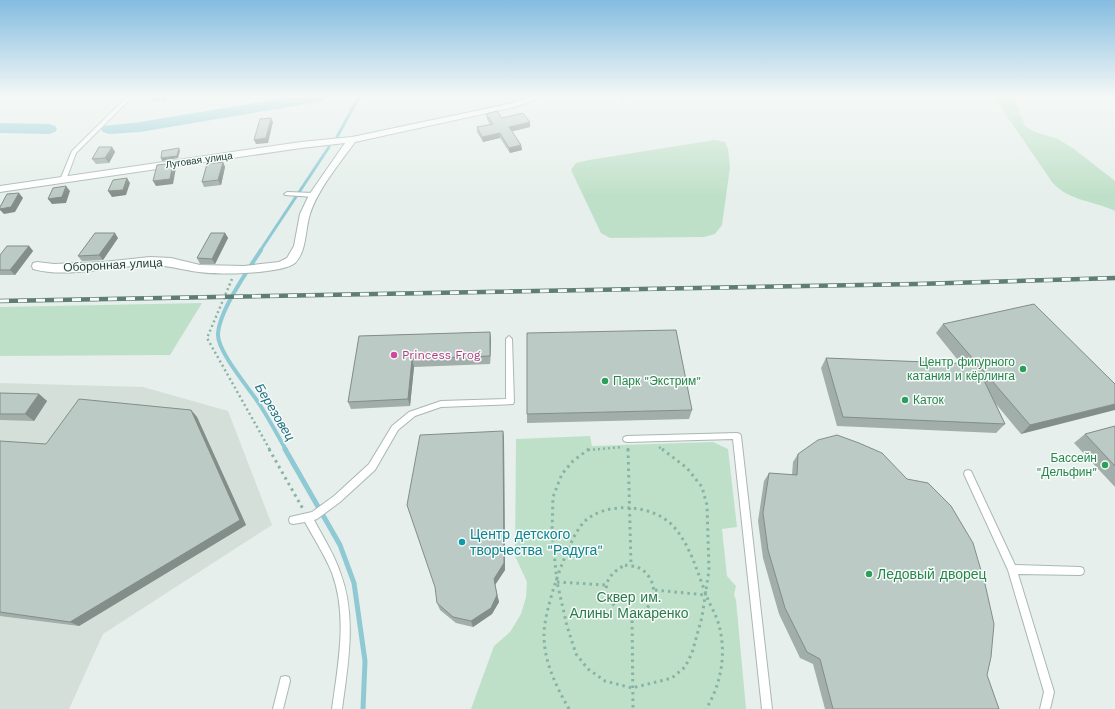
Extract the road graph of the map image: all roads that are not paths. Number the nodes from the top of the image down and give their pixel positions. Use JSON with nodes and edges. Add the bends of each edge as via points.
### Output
{"nodes":[{"id":1,"x":96,"y":130,"type":"edge"},
{"id":2,"x":398,"y":130,"type":"edge"},
{"id":3,"x":352,"y":140,"type":"junction"},
{"id":4,"x":63,"y":180,"type":"junction"},
{"id":5,"x":0,"y":189,"type":"edge"},
{"id":6,"x":290,"y":194,"type":"dead end"},
{"id":7,"x":314,"y":195,"type":"junction"},
{"id":8,"x":37,"y":266,"type":"dead end"},
{"id":9,"x":509,"y":339,"type":"dead end"},
{"id":10,"x":628,"y":443,"type":"road end"},
{"id":11,"x":968,"y":474,"type":"dead end"},
{"id":12,"x":311,"y":517,"type":"junction"},
{"id":13,"x":293,"y":520,"type":"dead end"},
{"id":14,"x":1012,"y":569,"type":"junction"},
{"id":15,"x":1080,"y":571,"type":"dead end"},
{"id":16,"x":285,"y":681,"type":"dead end"},
{"id":17,"x":278,"y":709,"type":"edge"},
{"id":18,"x":337,"y":709,"type":"edge"},
{"id":19,"x":766,"y":709,"type":"edge"},
{"id":20,"x":1045,"y":709,"type":"edge"}],
"edges":[{"from":1,"to":4,"type":"lane","via":[[74,152]]},
{"from":2,"to":3,"type":"street","name":"Луговая улица"},
{"from":3,"to":4,"type":"street","name":"Луговая улица","via":[[301,145]]},
{"from":3,"to":7,"type":"street","name":"Оборонная улица"},
{"from":4,"to":5,"type":"street","name":"Луговая улица"},
{"from":6,"to":7,"type":"lane"},
{"from":7,"to":8,"type":"street","name":"Оборонная улица","via":[[305,214],[299,246],[291,260],[281,265],[245,270],[200,269],[171,262],[150,261],[103,266]]},
{"from":9,"to":12,"type":"lane","via":[[510,402],[441,404],[412,414],[395,428],[372,467],[337,499]]},
{"from":10,"to":19,"type":"lane","via":[[737,436]]},
{"from":11,"to":14,"type":"lane"},
{"from":12,"to":13,"type":"lane"},
{"from":12,"to":18,"type":"lane","via":[[337,573],[344,607],[342,668]]},
{"from":14,"to":15,"type":"lane"},
{"from":14,"to":20,"type":"lane","via":[[1049,692]]},
{"from":16,"to":17,"type":"lane"}]}
